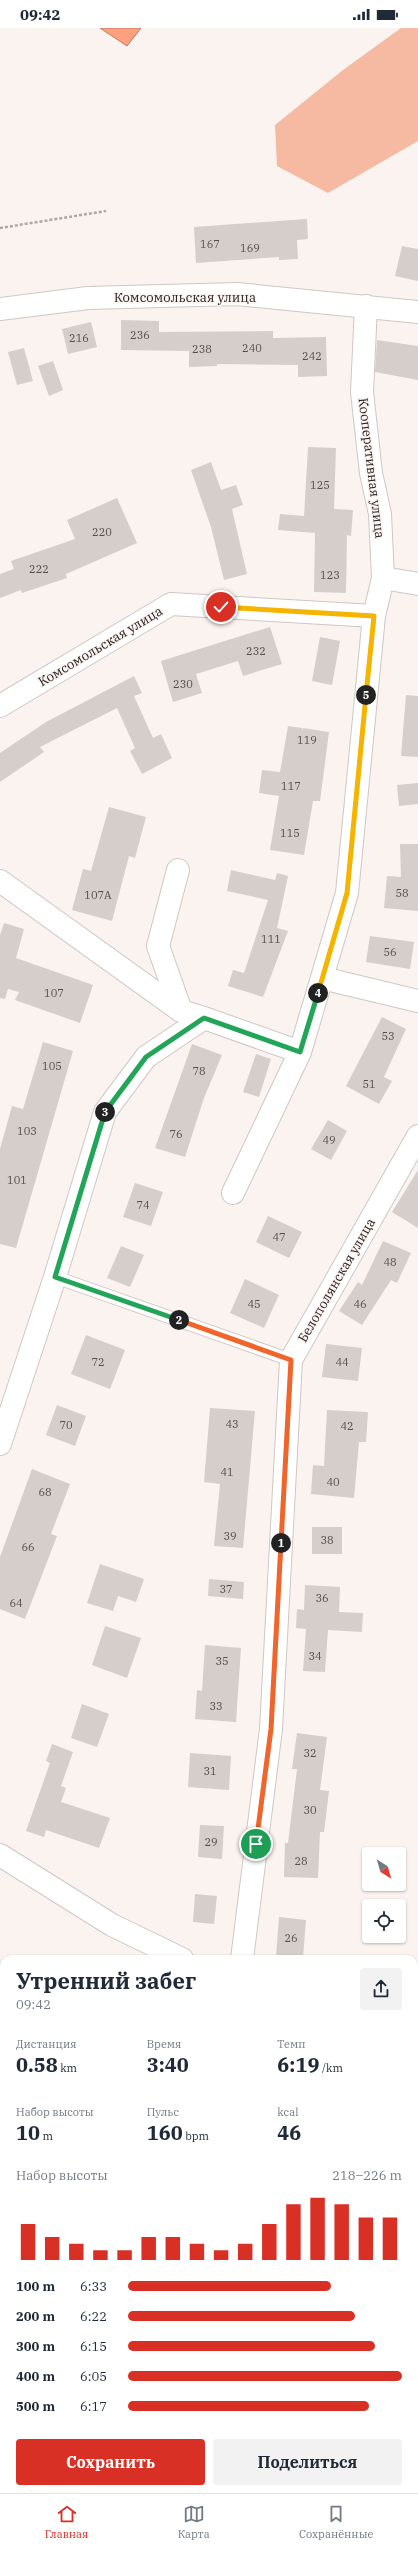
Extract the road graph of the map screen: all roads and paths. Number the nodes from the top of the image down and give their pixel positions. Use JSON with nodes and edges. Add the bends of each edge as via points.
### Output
{"nodes":[{"id":1,"x":106,"y":211,"type":"dead end"},
{"id":2,"x":0,"y":228,"type":"edge"},
{"id":3,"x":366,"y":306,"type":"junction"},
{"id":4,"x":0,"y":309,"type":"edge"},
{"id":5,"x":418,"y":312,"type":"edge"},
{"id":6,"x":383,"y":578,"type":"junction"},
{"id":7,"x":418,"y":584,"type":"edge"},
{"id":8,"x":374,"y":616,"type":"junction"},
{"id":9,"x":0,"y":706,"type":"edge"},
{"id":10,"x":178,"y":870,"type":"dead end"},
{"id":11,"x":0,"y":881,"type":"edge"},
{"id":12,"x":322,"y":978,"type":"junction"},
{"id":13,"x":418,"y":1001,"type":"edge"},
{"id":14,"x":181,"y":1011,"type":"junction"},
{"id":15,"x":204,"y":1018,"type":"junction"},
{"id":16,"x":300,"y":1052,"type":"junction"},
{"id":17,"x":418,"y":1136,"type":"edge"},
{"id":18,"x":233,"y":1193,"type":"dead end"},
{"id":19,"x":55,"y":1277,"type":"junction"},
{"id":20,"x":291,"y":1360,"type":"junction"},
{"id":21,"x":0,"y":1444,"type":"edge"},
{"id":22,"x":0,"y":1855,"type":"edge"},
{"id":23,"x":174,"y":1955,"type":"edge"},
{"id":24,"x":243,"y":1955,"type":"edge"}],
"edges":[{"from":1,"to":2,"type":"path"},
{"from":3,"to":4,"type":"street","name":"Комсомольская улица","via":[[237,294],[88,298]]},
{"from":3,"to":5,"type":"street","name":"Комсомольская улица"},
{"from":3,"to":6,"type":"street","name":"Кооперативная улица","via":[[362,392],[371,473],[380,514]]},
{"from":6,"to":7,"type":"street"},
{"from":6,"to":8,"type":"street","name":"Кооперативная улица"},
{"from":8,"to":9,"type":"street","name":"Комсомольская улица","via":[[171,604]]},
{"from":8,"to":12,"type":"street","name":"Кооперативная улица","via":[[347,893]]},
{"from":10,"to":14,"type":"street","via":[[158,946]]},
{"from":11,"to":14,"type":"street"},
{"from":12,"to":13,"type":"street"},
{"from":12,"to":16,"type":"street","name":"Кооперативная улица"},
{"from":14,"to":15,"type":"street"},
{"from":15,"to":16,"type":"street"},
{"from":15,"to":19,"type":"street","via":[[146,1057],[105,1112]]},
{"from":16,"to":18,"type":"street","name":"Кооперативная улица"},
{"from":17,"to":20,"type":"street","name":"Белополянская улица"},
{"from":19,"to":20,"type":"lane"},
{"from":19,"to":21,"type":"street"},
{"from":20,"to":24,"type":"street","name":"Белополянская улица","via":[[271,1729]]},
{"from":22,"to":23,"type":"street","via":[[112,1925]]}]}
